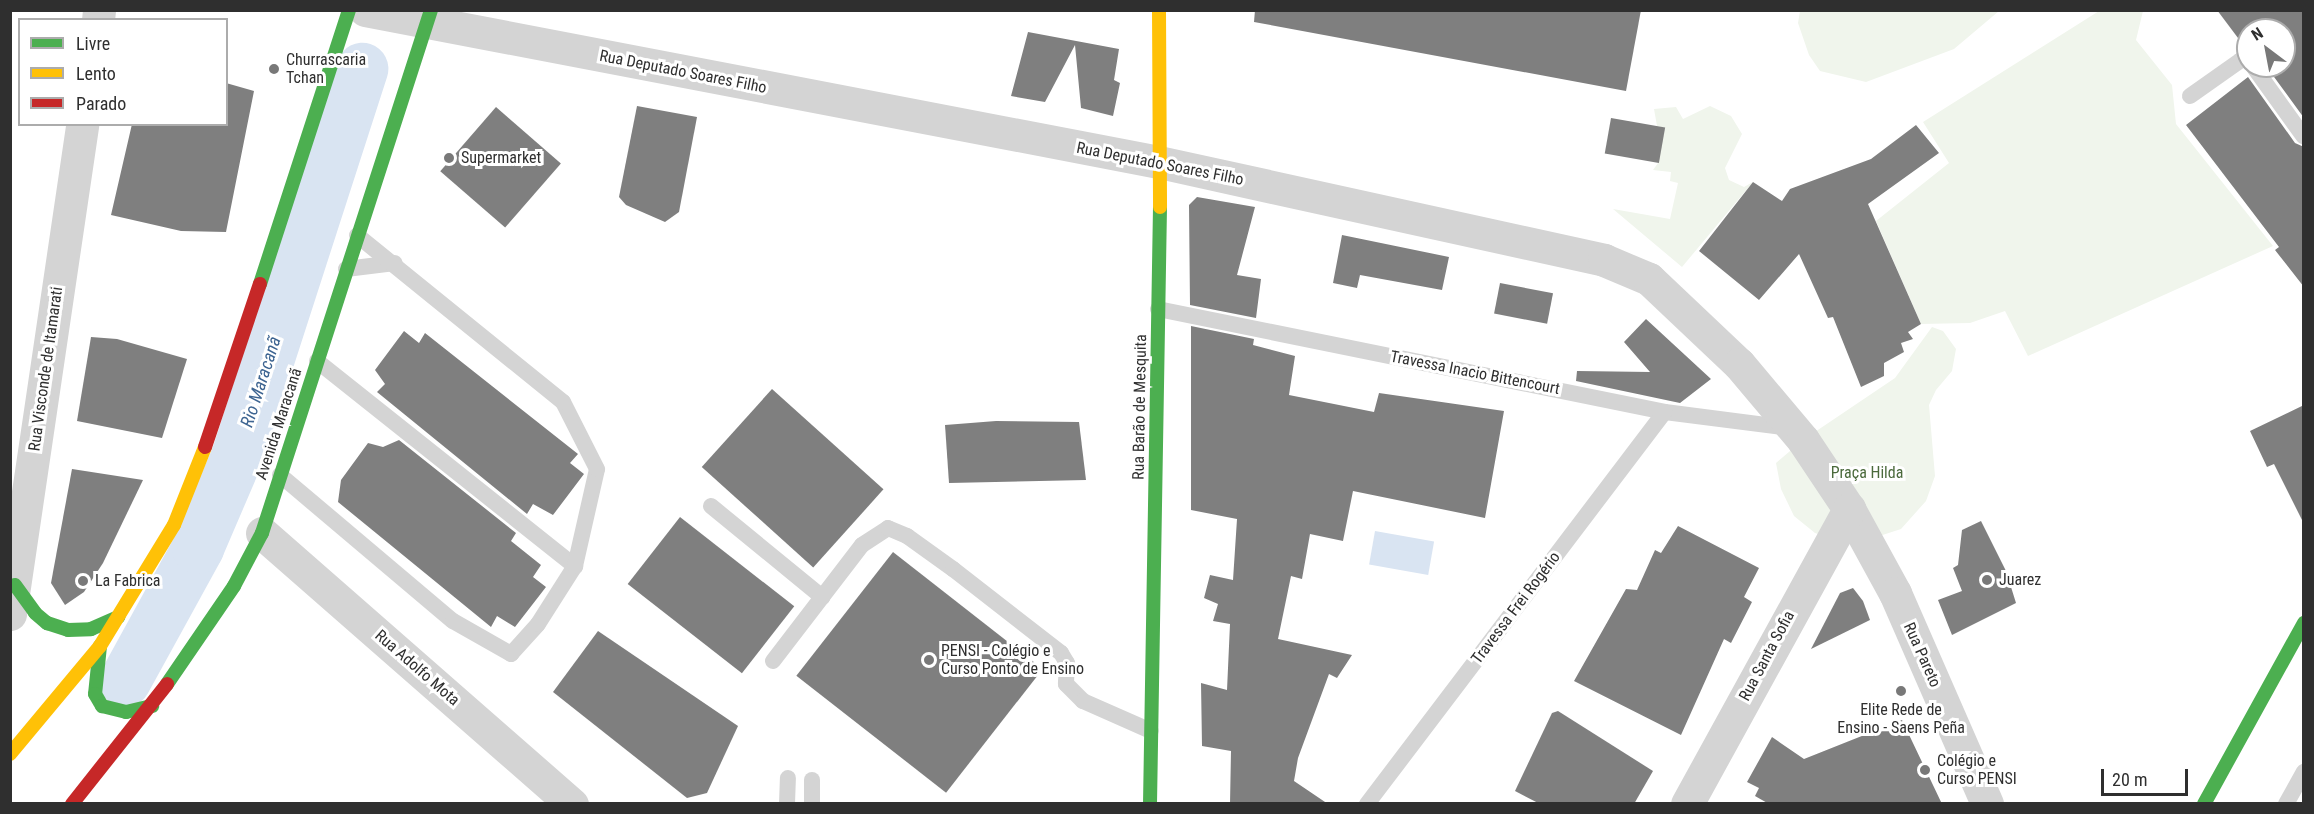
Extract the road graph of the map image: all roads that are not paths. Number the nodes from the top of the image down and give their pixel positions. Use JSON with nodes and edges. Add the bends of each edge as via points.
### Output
{"nodes":[{"id":1,"x":349,"y":10,"type":"edge"},
{"id":2,"x":365,"y":10,"type":"edge"},
{"id":3,"x":1159,"y":10,"type":"edge"},
{"id":4,"x":429,"y":17,"type":"edge"},
{"id":5,"x":2236,"y":64,"type":"edge"},
{"id":6,"x":2262,"y":78,"type":"edge"},
{"id":7,"x":2190,"y":96,"type":"dead end"},
{"id":8,"x":82,"y":126,"type":"edge"},
{"id":9,"x":2304,"y":137,"type":"edge"},
{"id":10,"x":1159,"y":162,"type":"junction"},
{"id":11,"x":357,"y":235,"type":"junction"},
{"id":12,"x":394,"y":263,"type":"junction"},
{"id":13,"x":346,"y":269,"type":"junction"},
{"id":14,"x":1158,"y":309,"type":"junction"},
{"id":15,"x":317,"y":361,"type":"junction"},
{"id":16,"x":1665,"y":412,"type":"junction"},
{"id":17,"x":1793,"y":429,"type":"junction"},
{"id":18,"x":280,"y":475,"type":"junction"},
{"id":19,"x":711,"y":506,"type":"dead end"},
{"id":20,"x":1849,"y":509,"type":"junction"},
{"id":21,"x":262,"y":533,"type":"junction"},
{"id":22,"x":575,"y":566,"type":"junction"},
{"id":23,"x":822,"y":597,"type":"junction"},
{"id":24,"x":13,"y":599,"type":"edge"},
{"id":25,"x":118,"y":617,"type":"junction"},
{"id":26,"x":2304,"y":623,"type":"edge"},
{"id":27,"x":100,"y":646,"type":"junction"},
{"id":28,"x":773,"y":661,"type":"dead end"},
{"id":29,"x":152,"y":706,"type":"junction"},
{"id":30,"x":1151,"y":731,"type":"junction"},
{"id":31,"x":10,"y":754,"type":"edge"},
{"id":32,"x":2304,"y":771,"type":"edge"},
{"id":33,"x":788,"y":778,"type":"dead end"},
{"id":34,"x":812,"y":780,"type":"dead end"},
{"id":35,"x":72,"y":804,"type":"edge"},
{"id":36,"x":572,"y":804,"type":"edge"},
{"id":37,"x":787,"y":804,"type":"edge"},
{"id":38,"x":812,"y":804,"type":"edge"},
{"id":39,"x":1150,"y":804,"type":"edge"},
{"id":40,"x":1367,"y":804,"type":"edge"},
{"id":41,"x":1687,"y":804,"type":"edge"},
{"id":42,"x":1987,"y":804,"type":"edge"},
{"id":43,"x":2204,"y":804,"type":"edge"},
{"id":44,"x":2286,"y":804,"type":"edge"}],
"edges":[{"from":1,"to":25,"type":"main road","via":[[215,421],[174,525]]},
{"from":2,"to":4,"type":"street","name":"Rua Deputado Soares Filho"},
{"from":3,"to":10,"type":"main road","name":"Rua Barão de Mesquita"},
{"from":4,"to":10,"type":"street","name":"Rua Deputado Soares Filho"},
{"from":4,"to":11,"type":"main road","name":"Avenida Maracanã"},
{"from":5,"to":7,"type":"lane"},
{"from":6,"to":9,"type":"lane"},
{"from":8,"to":24,"type":"street","name":"Rua Visconde de Itamarati"},
{"from":10,"to":14,"type":"main road","name":"Rua Barão de Mesquita"},
{"from":10,"to":17,"type":"street","name":"Rua Deputado Soares Filho","via":[[1604,260],[1649,279],[1693,317],[1739,363]]},
{"from":11,"to":12,"type":"lane"},
{"from":11,"to":13,"type":"main road","name":"Avenida Maracanã"},
{"from":12,"to":13,"type":"lane"},
{"from":12,"to":22,"type":"lane","via":[[563,402],[597,469]]},
{"from":13,"to":15,"type":"main road","name":"Avenida Maracanã"},
{"from":14,"to":16,"type":"lane","name":"Travessa Inacio Bittencourt"},
{"from":14,"to":30,"type":"main road","name":"Rua Barão de Mesquita"},
{"from":15,"to":18,"type":"main road","name":"Avenida Maracanã"},
{"from":15,"to":22,"type":"lane"},
{"from":16,"to":17,"type":"lane","name":"Travessa Inacio Bittencourt"},
{"from":16,"to":40,"type":"lane","name":"Travessa Frei Rogério"},
{"from":17,"to":20,"type":"street","name":"Rua Deputado Soares Filho"},
{"from":18,"to":21,"type":"main road","name":"Avenida Maracanã"},
{"from":18,"to":22,"type":"lane","via":[[453,621],[511,654],[538,624]]},
{"from":19,"to":23,"type":"lane"},
{"from":20,"to":41,"type":"street","name":"Rua Santa Sofia"},
{"from":20,"to":42,"type":"street","name":"Rua Pareto","via":[[1895,593]]},
{"from":21,"to":29,"type":"main road","name":"Avenida Maracanã","via":[[234,586]]},
{"from":21,"to":36,"type":"street","name":"Rua Adolfo Mota"},
{"from":23,"to":28,"type":"lane"},
{"from":23,"to":30,"type":"lane","via":[[874,534],[888,528],[953,569],[1061,653],[1067,663],[1066,684],[1083,701]]},
{"from":24,"to":25,"type":"main road","via":[[47,623],[68,630],[91,629]]},
{"from":25,"to":27,"type":"main road"},
{"from":26,"to":43,"type":"main road"},
{"from":27,"to":29,"type":"main road","via":[[95,694],[102,706],[126,712]]},
{"from":27,"to":31,"type":"main road"},
{"from":29,"to":35,"type":"main road","name":"Avenida Maracanã"},
{"from":30,"to":39,"type":"main road","name":"Rua Barão de Mesquita"},
{"from":32,"to":44,"type":"lane"},
{"from":33,"to":37,"type":"lane"},
{"from":34,"to":38,"type":"lane"}]}
